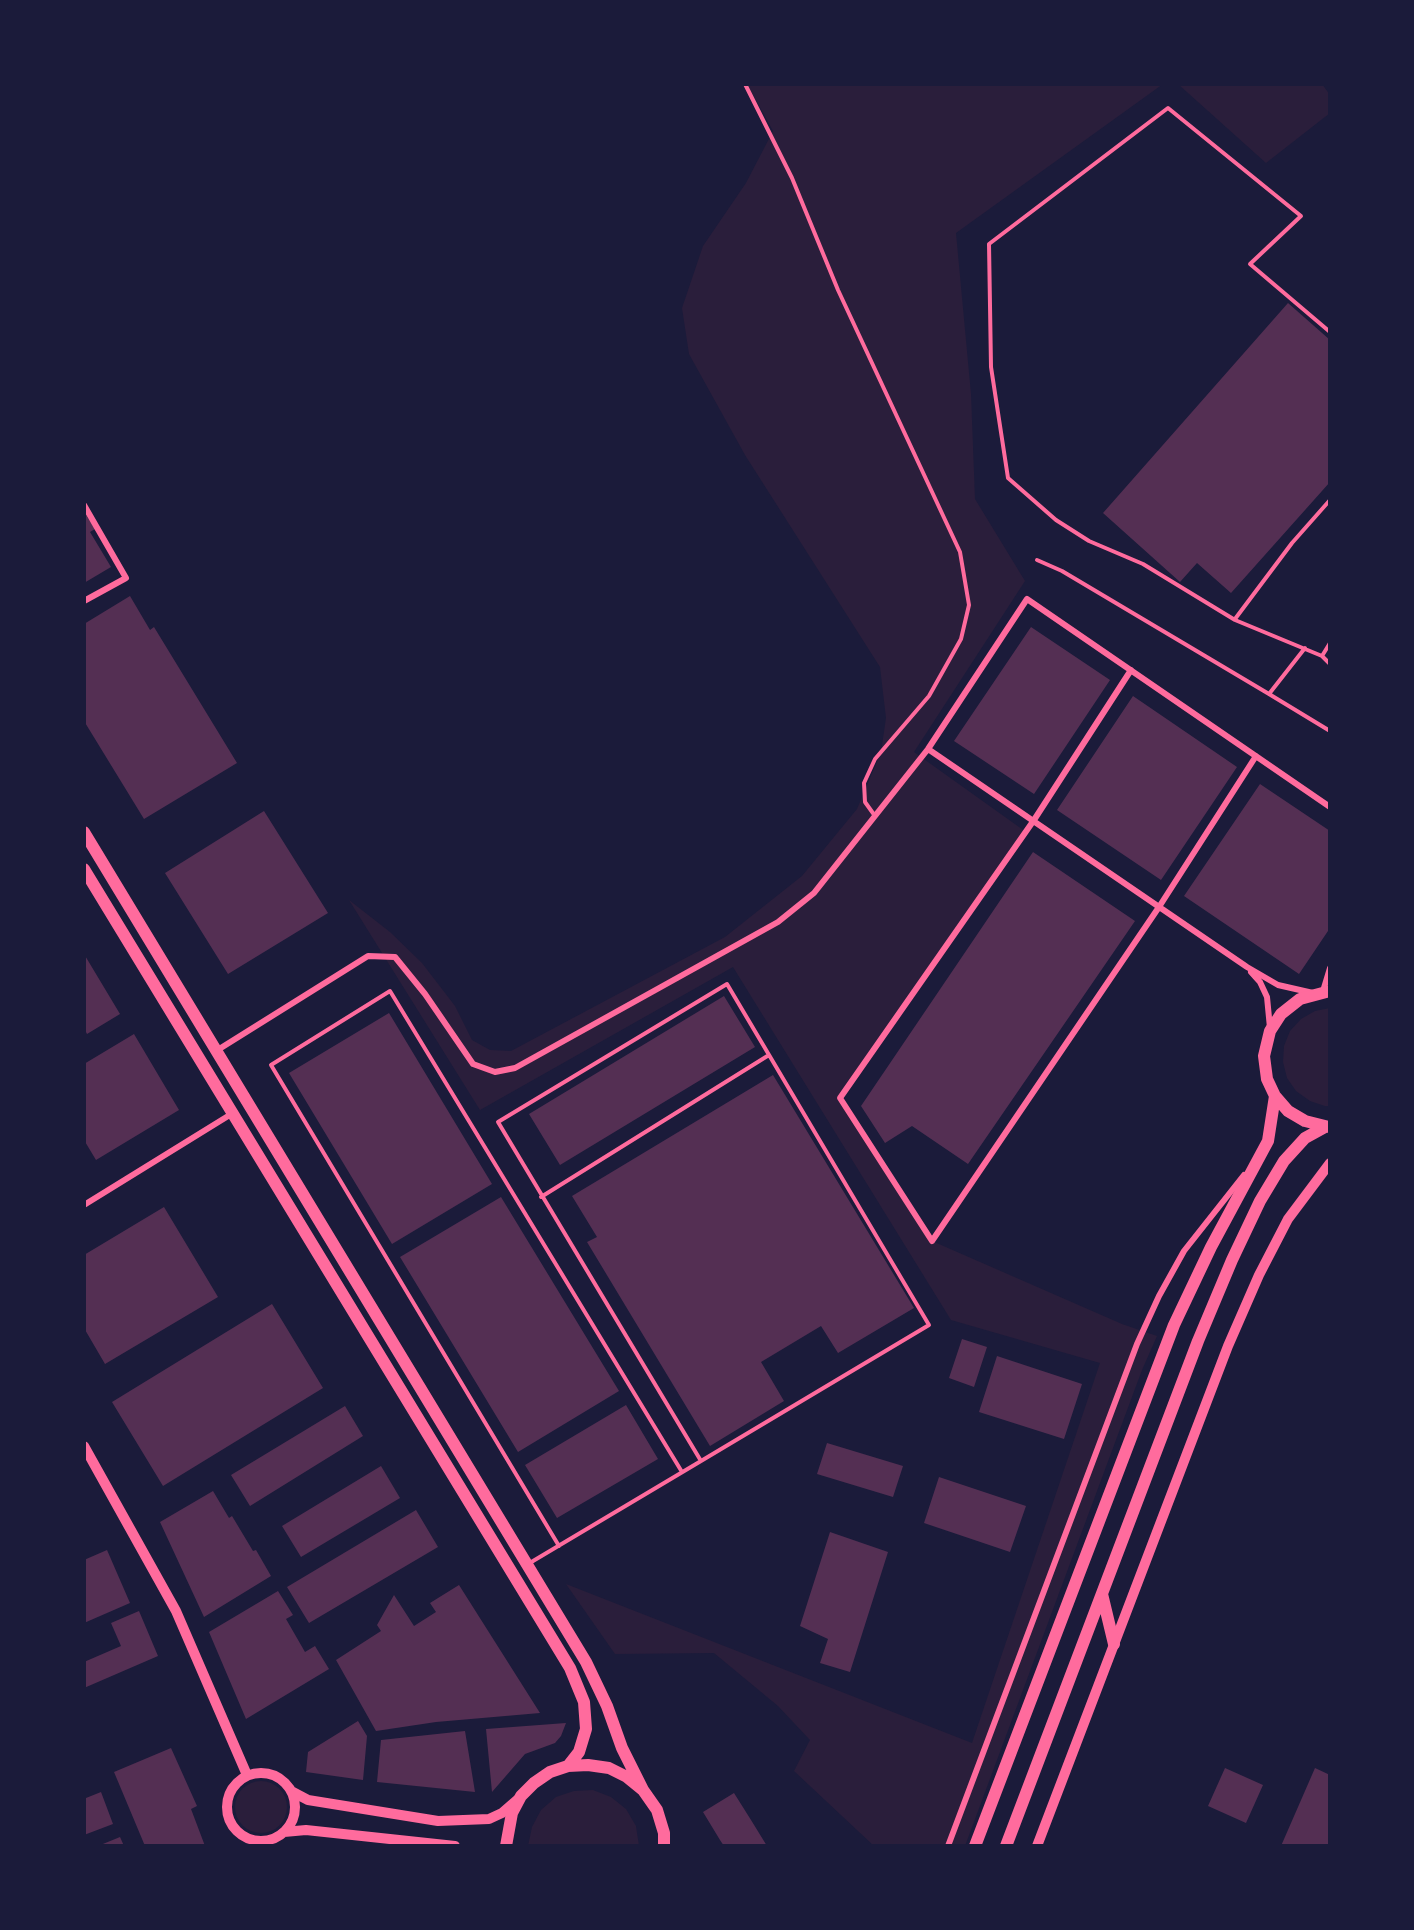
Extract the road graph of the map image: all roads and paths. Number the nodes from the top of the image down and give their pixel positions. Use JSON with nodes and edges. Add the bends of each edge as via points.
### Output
{"nodes":[{"id":1,"x":745,"y":84,"type":"edge"},
{"id":2,"x":1330,"y":332,"type":"edge"},
{"id":3,"x":1330,"y":500,"type":"edge"},
{"id":4,"x":84,"y":505,"type":"edge"},
{"id":5,"x":1037,"y":560,"type":"dead end"},
{"id":6,"x":84,"y":601,"type":"edge"},
{"id":7,"x":1235,"y":620,"type":"junction"},
{"id":8,"x":1330,"y":643,"type":"edge"},
{"id":9,"x":1305,"y":648,"type":"junction"},
{"id":10,"x":1322,"y":656,"type":"junction"},
{"id":11,"x":1330,"y":664,"type":"edge"},
{"id":12,"x":1131,"y":670,"type":"junction"},
{"id":13,"x":1269,"y":694,"type":"junction"},
{"id":14,"x":1330,"y":731,"type":"edge"},
{"id":15,"x":928,"y":749,"type":"junction"},
{"id":16,"x":1256,"y":756,"type":"junction"},
{"id":17,"x":1330,"y":807,"type":"edge"},
{"id":18,"x":875,"y":816,"type":"junction"},
{"id":19,"x":1034,"y":820,"type":"junction"},
{"id":20,"x":84,"y":832,"type":"edge"},
{"id":21,"x":84,"y":869,"type":"edge"},
{"id":22,"x":1160,"y":907,"type":"junction"},
{"id":23,"x":1246,"y":967,"type":"junction"},
{"id":24,"x":1330,"y":968,"type":"edge"},
{"id":25,"x":1322,"y":992,"type":"edge"},
{"id":26,"x":1270,"y":1031,"type":"junction"},
{"id":27,"x":216,"y":1051,"type":"junction"},
{"id":28,"x":769,"y":1055,"type":"junction"},
{"id":29,"x":1275,"y":1096,"type":"junction"},
{"id":30,"x":233,"y":1113,"type":"junction"},
{"id":31,"x":1328,"y":1127,"type":"edge"},
{"id":32,"x":1256,"y":1160,"type":"junction"},
{"id":33,"x":1330,"y":1163,"type":"edge"},
{"id":34,"x":541,"y":1197,"type":"junction"},
{"id":35,"x":84,"y":1205,"type":"edge"},
{"id":36,"x":84,"y":1446,"type":"edge"},
{"id":37,"x":701,"y":1461,"type":"junction"},
{"id":38,"x":682,"y":1473,"type":"junction"},
{"id":39,"x":559,"y":1546,"type":"junction"},
{"id":40,"x":527,"y":1565,"type":"junction"},
{"id":41,"x":1102,"y":1594,"type":"junction"},
{"id":42,"x":1114,"y":1644,"type":"junction"},
{"id":43,"x":568,"y":1766,"type":"junction"},
{"id":44,"x":247,"y":1775,"type":"junction"},
{"id":45,"x":643,"y":1790,"type":"junction"},
{"id":46,"x":291,"y":1791,"type":"junction"},
{"id":47,"x":521,"y":1796,"type":"junction"},
{"id":48,"x":284,"y":1832,"type":"junction"},
{"id":49,"x":664,"y":1840,"type":"edge"},
{"id":50,"x":243,"y":1841,"type":"edge"},
{"id":51,"x":454,"y":1846,"type":"edge"},
{"id":52,"x":506,"y":1846,"type":"edge"},
{"id":53,"x":669,"y":1846,"type":"edge"},
{"id":54,"x":948,"y":1846,"type":"edge"},
{"id":55,"x":975,"y":1846,"type":"edge"},
{"id":56,"x":1006,"y":1846,"type":"edge"},
{"id":57,"x":1037,"y":1846,"type":"edge"}],
"edges":[{"from":1,"to":18,"type":"lane","via":[[792,178],[838,290],[960,552],[969,605],[961,639],[929,696],[875,759],[864,783],[865,802]]},
{"from":2,"to":7,"type":"lane","via":[[1250,264],[1301,216],[1168,108],[989,244],[991,367],[1008,478],[1056,520],[1089,541],[1143,564]]},
{"from":3,"to":7,"type":"lane","via":[[1292,543]]},
{"from":4,"to":6,"type":"street","via":[[126,578]]},
{"from":5,"to":13,"type":"lane"},
{"from":7,"to":9,"type":"lane"},
{"from":8,"to":10,"type":"lane"},
{"from":9,"to":10,"type":"lane"},
{"from":9,"to":13,"type":"lane"},
{"from":10,"to":11,"type":"lane"},
{"from":12,"to":15,"type":"street","via":[[1027,599]]},
{"from":12,"to":16,"type":"street"},
{"from":12,"to":19,"type":"street"},
{"from":13,"to":14,"type":"lane"},
{"from":15,"to":18,"type":"street"},
{"from":15,"to":19,"type":"street"},
{"from":16,"to":17,"type":"street"},
{"from":16,"to":22,"type":"street"},
{"from":18,"to":27,"type":"street","via":[[814,893],[778,922],[515,1068],[495,1072],[473,1064],[395,957],[368,956]]},
{"from":19,"to":22,"type":"street"},
{"from":19,"to":22,"type":"street","via":[[840,1098],[932,1241]]},
{"from":20,"to":27,"type":"main road"},
{"from":21,"to":30,"type":"main road"},
{"from":22,"to":23,"type":"street"},
{"from":23,"to":25,"type":"street","via":[[1278,986]]},
{"from":23,"to":26,"type":"street","via":[[1267,997]]},
{"from":24,"to":25,"type":"street"},
{"from":25,"to":26,"type":"main road","via":[[1289,1006]]},
{"from":26,"to":29,"type":"main road","via":[[1264,1056]]},
{"from":27,"to":40,"type":"main road"},
{"from":28,"to":34,"type":"lane"},
{"from":28,"to":34,"type":"lane","via":[[727,984],[498,1122]]},
{"from":28,"to":37,"type":"lane","via":[[929,1325]]},
{"from":29,"to":31,"type":"main road","via":[[1288,1111],[1305,1121]]},
{"from":29,"to":32,"type":"main road","via":[[1268,1141]]},
{"from":30,"to":35,"type":"street"},
{"from":30,"to":43,"type":"main road","via":[[570,1668],[584,1702],[586,1729],[579,1752]]},
{"from":31,"to":41,"type":"main road","via":[[1305,1138],[1284,1161],[1260,1201],[1198,1341]]},
{"from":32,"to":54,"type":"street","via":[[1184,1251],[1137,1344]]},
{"from":32,"to":55,"type":"main road","via":[[1174,1325]]},
{"from":33,"to":42,"type":"street","via":[[1288,1219],[1259,1275],[1203,1409]]},
{"from":34,"to":37,"type":"lane"},
{"from":36,"to":44,"type":"street","via":[[176,1611]]},
{"from":37,"to":38,"type":"lane"},
{"from":38,"to":39,"type":"lane"},
{"from":38,"to":39,"type":"lane","via":[[390,991],[272,1065]]},
{"from":39,"to":40,"type":"lane"},
{"from":40,"to":45,"type":"main road","via":[[586,1662]]},
{"from":41,"to":42,"type":"main road"},
{"from":41,"to":56,"type":"main road"},
{"from":42,"to":57,"type":"street"},
{"from":43,"to":45,"type":"main road","via":[[609,1768]]},
{"from":43,"to":47,"type":"main road","via":[[534,1783]]},
{"from":44,"to":46,"type":"street","via":[[277,1777]]},
{"from":44,"to":50,"type":"street","via":[[231,1790],[227,1810]]},
{"from":45,"to":49,"type":"main road","via":[[657,1810]]},
{"from":46,"to":47,"type":"street","via":[[309,1800],[438,1821],[489,1819]]},
{"from":46,"to":48,"type":"street","via":[[294,1813]]},
{"from":47,"to":52,"type":"main road","via":[[512,1813]]},
{"from":48,"to":50,"type":"street","via":[[265,1840]]},
{"from":48,"to":51,"type":"street","via":[[306,1830]]},
{"from":49,"to":53,"type":"main road"}]}
